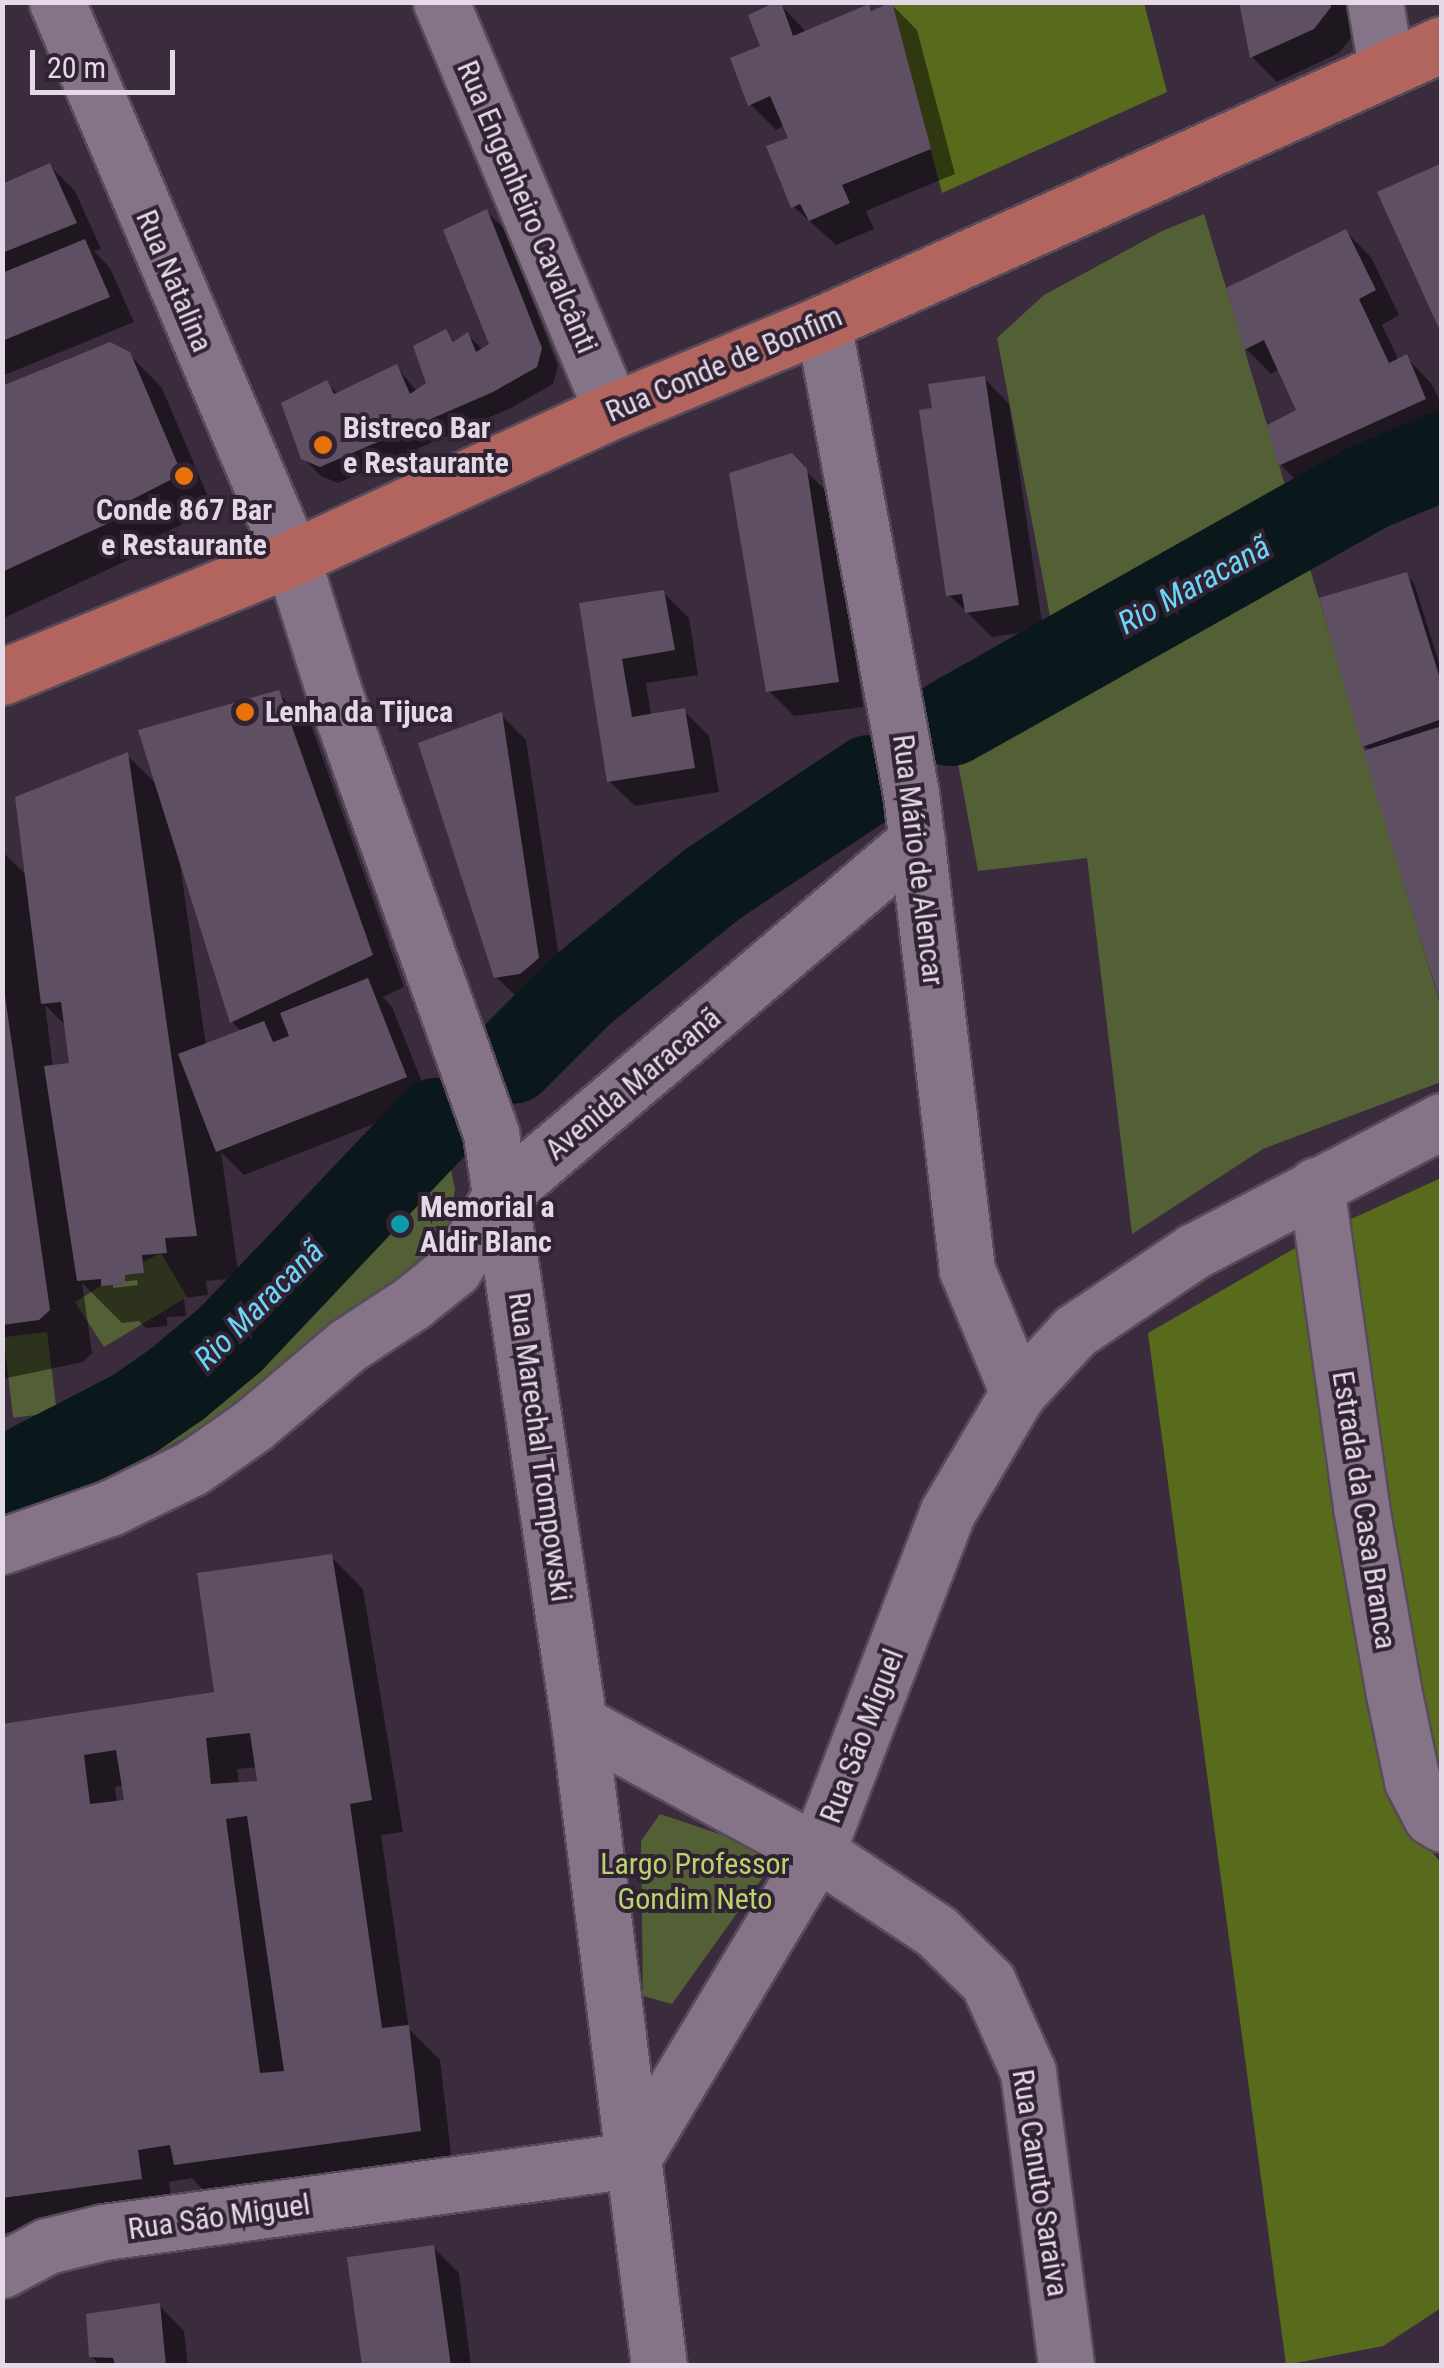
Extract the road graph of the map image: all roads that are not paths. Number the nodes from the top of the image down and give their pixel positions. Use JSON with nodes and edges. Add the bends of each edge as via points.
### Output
{"nodes":[{"id":1,"x":58,"y":2,"type":"edge"},
{"id":2,"x":442,"y":2,"type":"edge"},
{"id":3,"x":1375,"y":2,"type":"edge"},
{"id":4,"x":1442,"y":44,"type":"edge"},
{"id":5,"x":1386,"y":68,"type":"junction"},
{"id":6,"x":823,"y":323,"type":"junction"},
{"id":7,"x":612,"y":411,"type":"junction"},
{"id":8,"x":292,"y":558,"type":"junction"},
{"id":9,"x":2,"y":677,"type":"edge"},
{"id":10,"x":914,"y":816,"type":"junction"},
{"id":11,"x":1442,"y":1120,"type":"edge"},
{"id":12,"x":1316,"y":1185,"type":"junction"},
{"id":13,"x":501,"y":1195,"type":"junction"},
{"id":14,"x":1018,"y":1393,"type":"junction"},
{"id":15,"x":2,"y":1546,"type":"edge"},
{"id":16,"x":580,"y":1724,"type":"junction"},
{"id":17,"x":1442,"y":1824,"type":"edge"},
{"id":18,"x":817,"y":1852,"type":"junction"},
{"id":19,"x":632,"y":2160,"type":"junction"},
{"id":20,"x":2,"y":2270,"type":"edge"},
{"id":21,"x":660,"y":2366,"type":"edge"},
{"id":22,"x":1066,"y":2366,"type":"edge"}],
"edges":[{"from":1,"to":8,"type":"street","name":"Rua Natalina"},
{"from":2,"to":7,"type":"street","name":"Rua Engenheiro Cavalcânti"},
{"from":3,"to":5,"type":"street"},
{"from":4,"to":5,"type":"main road","name":"Rua Conde de Bonfim"},
{"from":5,"to":6,"type":"main road","name":"Rua Conde de Bonfim"},
{"from":6,"to":7,"type":"main road","name":"Rua Conde de Bonfim"},
{"from":6,"to":10,"type":"street","name":"Rua Mário de Alencar"},
{"from":7,"to":8,"type":"main road","name":"Rua Conde de Bonfim"},
{"from":8,"to":9,"type":"main road","name":"Rua Conde de Bonfim"},
{"from":8,"to":13,"type":"street","name":"Rua Marechal Trompowski","via":[[491,1134]]},
{"from":10,"to":13,"type":"street","name":"Avenida Maracanã"},
{"from":10,"to":14,"type":"street","name":"Rua Mário de Alencar","via":[[968,1270]]},
{"from":11,"to":12,"type":"street","name":"Rua São Miguel"},
{"from":12,"to":14,"type":"street","name":"Rua São Miguel","via":[[1194,1251],[1075,1331]]},
{"from":12,"to":17,"type":"street","name":"Estrada da Casa Branca","via":[[1393,1690],[1412,1781],[1431,1817]]},
{"from":13,"to":15,"type":"street","name":"Avenida Maracanã","via":[[454,1270],[348,1345],[252,1426],[192,1468],[110,1508]]},
{"from":13,"to":16,"type":"street","name":"Rua Marechal Trompowski"},
{"from":14,"to":18,"type":"street","name":"Rua São Miguel","via":[[948,1513]]},
{"from":16,"to":18,"type":"street"},
{"from":16,"to":19,"type":"street","name":"Rua Marechal Trompowski"},
{"from":18,"to":19,"type":"street","name":"Rua São Miguel"},
{"from":18,"to":22,"type":"street","name":"Rua Canuto Saraiva","via":[[936,1931],[988,1982],[1028,2072]]},
{"from":19,"to":20,"type":"street","name":"Rua São Miguel","via":[[104,2232],[47,2246]]},
{"from":19,"to":21,"type":"street","name":"Rua Marechal Trompowski"}]}
